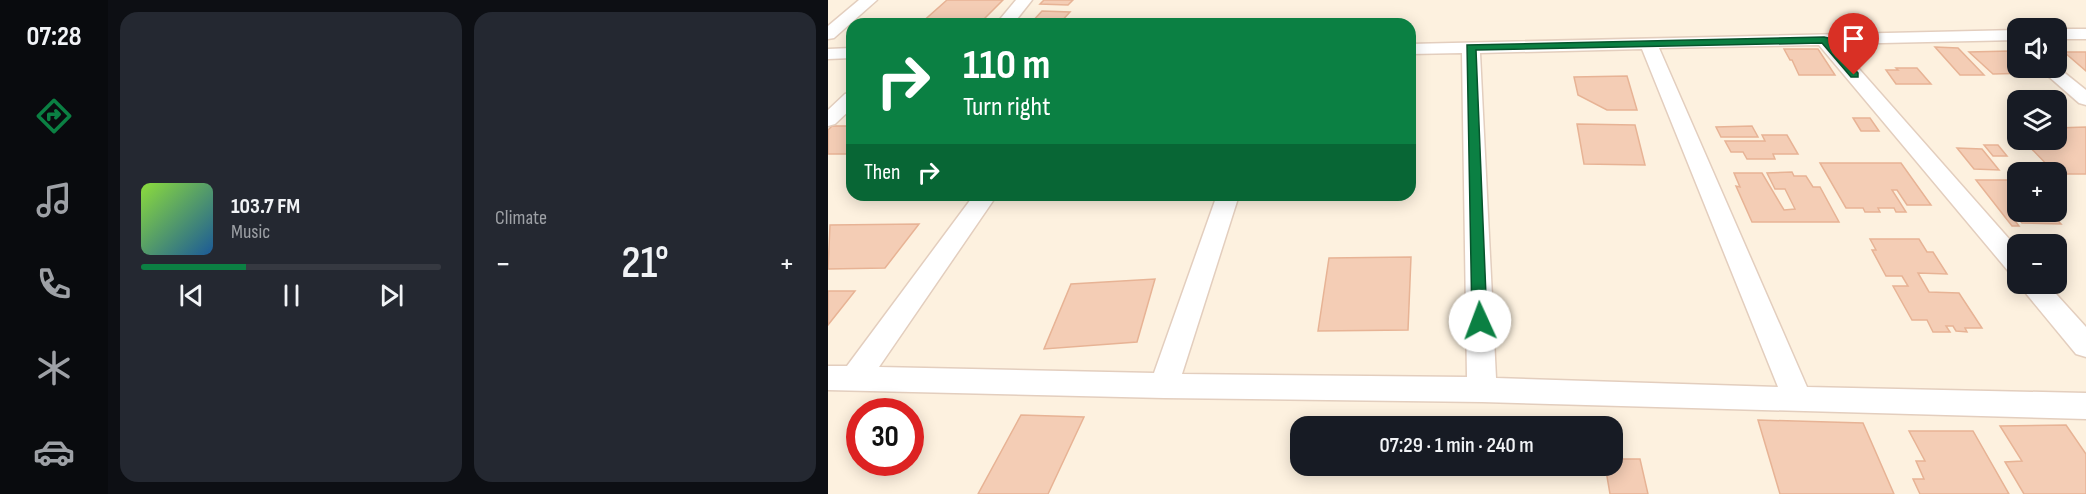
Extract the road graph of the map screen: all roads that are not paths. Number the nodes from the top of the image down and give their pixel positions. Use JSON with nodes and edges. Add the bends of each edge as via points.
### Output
{"nodes":[{"id":1,"x":869,"y":0,"type":"edge"},
{"id":2,"x":1024,"y":0,"type":"edge"},
{"id":3,"x":847,"y":18,"type":"edge"},
{"id":4,"x":1009,"y":18,"type":"edge"},
{"id":5,"x":846,"y":19,"type":"edge"},
{"id":6,"x":828,"y":34,"type":"edge"},
{"id":7,"x":2067,"y":34,"type":"edge"},
{"id":8,"x":2086,"y":34,"type":"edge"},
{"id":9,"x":2007,"y":37,"type":"edge"},
{"id":10,"x":1824,"y":40,"type":"junction"},
{"id":11,"x":1649,"y":44,"type":"junction"},
{"id":12,"x":1471,"y":48,"type":"junction"},
{"id":13,"x":1416,"y":49,"type":"edge"},
{"id":14,"x":846,"y":53,"type":"edge"},
{"id":15,"x":828,"y":54,"type":"edge"},
{"id":16,"x":2060,"y":78,"type":"edge"},
{"id":17,"x":2086,"y":99,"type":"edge"},
{"id":18,"x":846,"y":104,"type":"edge"},
{"id":19,"x":828,"y":120,"type":"edge"},
{"id":20,"x":981,"y":201,"type":"edge"},
{"id":21,"x":1226,"y":201,"type":"edge"},
{"id":22,"x":2007,"y":253,"type":"edge"},
{"id":23,"x":2042,"y":294,"type":"edge"},
{"id":24,"x":2086,"y":346,"type":"edge"},
{"id":25,"x":841,"y":378,"type":"edge"},
{"id":26,"x":1164,"y":386,"type":"junction"},
{"id":27,"x":1482,"y":390,"type":"junction"},
{"id":28,"x":1798,"y":400,"type":"junction"},
{"id":29,"x":2086,"y":406,"type":"edge"}],
"edges":[{"from":1,"to":3,"type":"street"},
{"from":2,"to":4,"type":"street"},
{"from":5,"to":6,"type":"street"},
{"from":7,"to":8,"type":"street"},
{"from":9,"to":10,"type":"street"},
{"from":10,"to":11,"type":"street"},
{"from":10,"to":22,"type":"street"},
{"from":11,"to":12,"type":"street"},
{"from":11,"to":28,"type":"street"},
{"from":12,"to":13,"type":"street"},
{"from":12,"to":27,"type":"street"},
{"from":14,"to":15,"type":"street"},
{"from":16,"to":17,"type":"street"},
{"from":18,"to":19,"type":"street"},
{"from":20,"to":25,"type":"street"},
{"from":21,"to":26,"type":"street"},
{"from":23,"to":24,"type":"street"},
{"from":25,"to":26,"type":"street"},
{"from":26,"to":27,"type":"street"},
{"from":27,"to":28,"type":"street"},
{"from":28,"to":29,"type":"street"}]}
